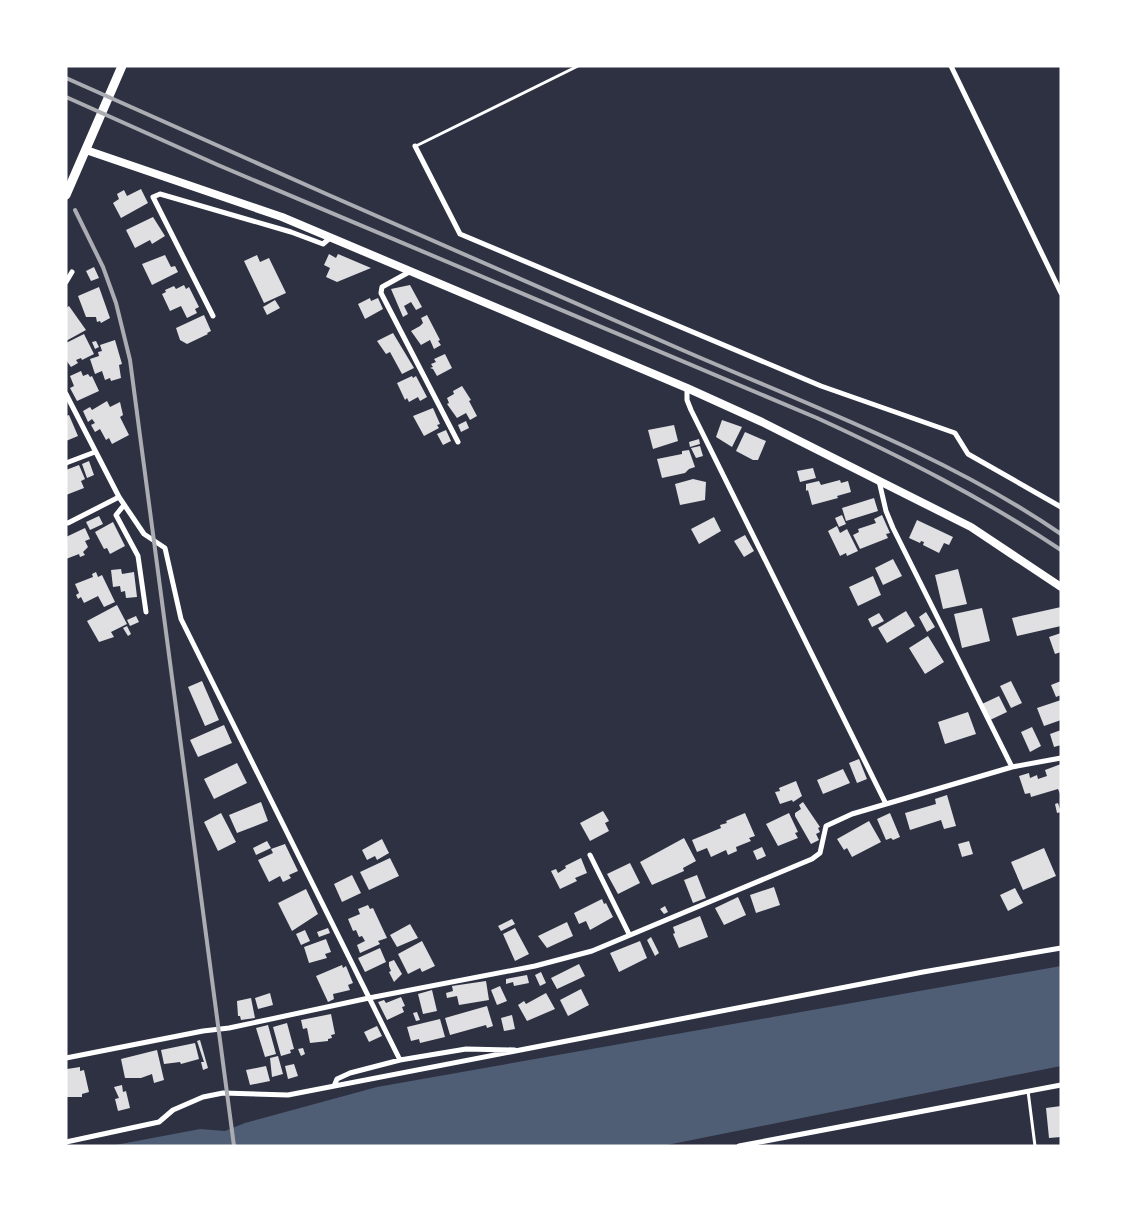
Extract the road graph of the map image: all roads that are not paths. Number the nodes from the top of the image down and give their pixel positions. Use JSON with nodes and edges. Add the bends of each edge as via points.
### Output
{"nodes":[{"id":1,"x":578,"y":66,"type":"edge"},
{"id":2,"x":952,"y":66,"type":"edge"},
{"id":3,"x":121,"y":70,"type":"edge"},
{"id":4,"x":415,"y":146,"type":"joint"},
{"id":5,"x":86,"y":150,"type":"junction"},
{"id":6,"x":66,"y":195,"type":"edge"},
{"id":7,"x":331,"y":237,"type":"junction"},
{"id":8,"x":411,"y":270,"type":"junction"},
{"id":9,"x":72,"y":272,"type":"dead end"},
{"id":10,"x":66,"y":282,"type":"edge"},
{"id":11,"x":1061,"y":293,"type":"edge"},
{"id":12,"x":213,"y":316,"type":"dead end"},
{"id":13,"x":687,"y":388,"type":"junction"},
{"id":14,"x":66,"y":394,"type":"edge"},
{"id":15,"x":458,"y":442,"type":"dead end"},
{"id":16,"x":95,"y":452,"type":"junction"},
{"id":17,"x":66,"y":464,"type":"edge"},
{"id":18,"x":879,"y":481,"type":"junction"},
{"id":19,"x":118,"y":497,"type":"junction"},
{"id":20,"x":124,"y":504,"type":"junction"},
{"id":21,"x":1061,"y":507,"type":"edge"},
{"id":22,"x":68,"y":523,"type":"dead end"},
{"id":23,"x":1061,"y":588,"type":"edge"},
{"id":24,"x":146,"y":612,"type":"dead end"},
{"id":25,"x":1061,"y":758,"type":"edge"},
{"id":26,"x":1012,"y":767,"type":"junction"},
{"id":27,"x":886,"y":804,"type":"junction"},
{"id":28,"x":590,"y":855,"type":"dead end"},
{"id":29,"x":629,"y":934,"type":"junction"},
{"id":30,"x":1061,"y":948,"type":"edge"},
{"id":31,"x":369,"y":998,"type":"junction"},
{"id":32,"x":524,"y":1051,"type":"junction"},
{"id":33,"x":66,"y":1058,"type":"edge"},
{"id":34,"x":400,"y":1060,"type":"junction"},
{"id":35,"x":1061,"y":1085,"type":"edge"},
{"id":36,"x":334,"y":1086,"type":"junction"},
{"id":37,"x":1028,"y":1090,"type":"junction"},
{"id":38,"x":66,"y":1142,"type":"edge"},
{"id":39,"x":739,"y":1146,"type":"edge"},
{"id":40,"x":1036,"y":1146,"type":"edge"}],
"edges":[{"from":1,"to":4,"type":"lane"},
{"from":2,"to":11,"type":"street"},
{"from":3,"to":5,"type":"main road"},
{"from":4,"to":21,"type":"street","via":[[460,234],[821,386],[955,434],[968,454]]},
{"from":5,"to":6,"type":"main road"},
{"from":5,"to":7,"type":"street"},
{"from":7,"to":8,"type":"street"},
{"from":7,"to":12,"type":"street","via":[[323,244],[160,194],[153,198]]},
{"from":8,"to":13,"type":"street"},
{"from":8,"to":15,"type":"street","via":[[382,287],[381,293]]},
{"from":9,"to":10,"type":"street"},
{"from":13,"to":18,"type":"street"},
{"from":13,"to":27,"type":"street","via":[[691,410]]},
{"from":14,"to":16,"type":"street"},
{"from":16,"to":17,"type":"street"},
{"from":16,"to":19,"type":"street"},
{"from":18,"to":23,"type":"street","via":[[970,527]]},
{"from":18,"to":26,"type":"street","via":[[893,528]]},
{"from":19,"to":20,"type":"street"},
{"from":19,"to":22,"type":"street"},
{"from":20,"to":24,"type":"street","via":[[116,515],[138,556]]},
{"from":20,"to":31,"type":"street","via":[[144,534],[165,548],[181,619]]},
{"from":25,"to":26,"type":"street"},
{"from":26,"to":27,"type":"street"},
{"from":27,"to":29,"type":"street","via":[[826,826],[820,853],[812,859]]},
{"from":28,"to":29,"type":"street"},
{"from":29,"to":31,"type":"street","via":[[592,951],[535,966]]},
{"from":30,"to":32,"type":"street"},
{"from":31,"to":33,"type":"street"},
{"from":31,"to":34,"type":"street"},
{"from":32,"to":34,"type":"street","via":[[466,1049]]},
{"from":32,"to":36,"type":"street"},
{"from":34,"to":36,"type":"street","via":[[350,1073],[337,1080]]},
{"from":35,"to":37,"type":"street"},
{"from":36,"to":38,"type":"street","via":[[288,1095],[223,1093],[203,1096],[173,1110],[158,1122]]},
{"from":37,"to":39,"type":"street"},
{"from":37,"to":40,"type":"lane"}]}
